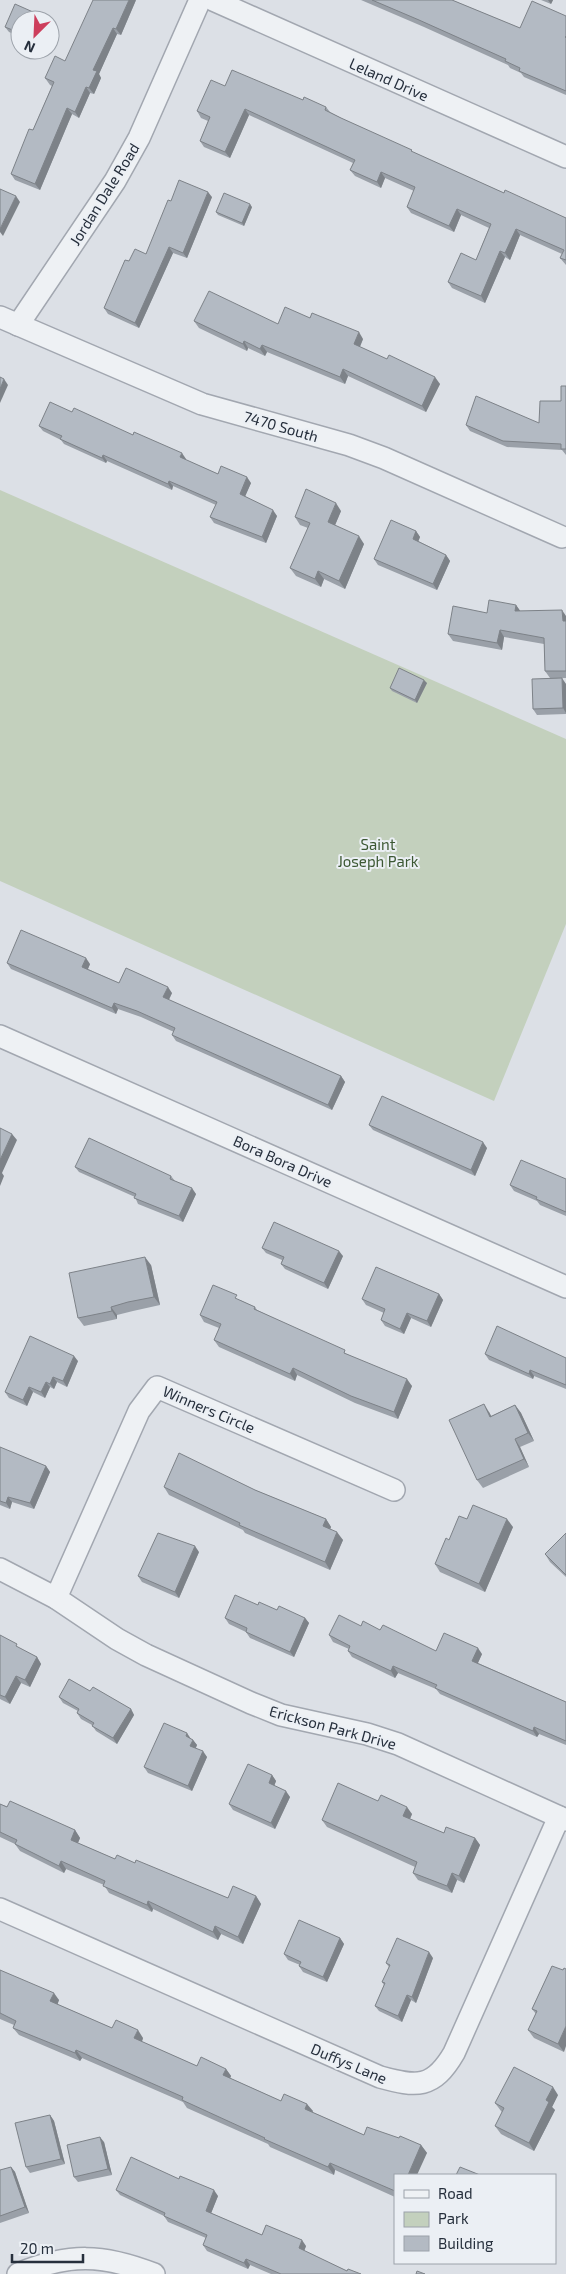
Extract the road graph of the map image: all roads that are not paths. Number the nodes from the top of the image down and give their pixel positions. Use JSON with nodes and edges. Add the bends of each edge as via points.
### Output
{"nodes":[{"id":1,"x":200,"y":0,"type":"edge"},
{"id":2,"x":213,"y":0,"type":"edge"},
{"id":3,"x":566,"y":158,"type":"edge"},
{"id":4,"x":9,"y":321,"type":"edge"},
{"id":5,"x":562,"y":537,"type":"dead end"},
{"id":6,"x":0,"y":1036,"type":"edge"},
{"id":7,"x":566,"y":1286,"type":"edge"},
{"id":8,"x":394,"y":1490,"type":"dead end"},
{"id":9,"x":0,"y":1569,"type":"edge"},
{"id":10,"x":56,"y":1598,"type":"junction"},
{"id":11,"x":563,"y":1818,"type":"edge"},
{"id":12,"x":0,"y":1909,"type":"edge"},
{"id":13,"x":109,"y":2267,"type":"edge"},
{"id":14,"x":18,"y":2274,"type":"edge"},
{"id":15,"x":154,"y":2274,"type":"edge"}],
"edges":[{"from":1,"to":4,"type":"street","name":"Jordan Dale Road","via":[[139,138],[116,181]]},
{"from":2,"to":3,"type":"street","name":"Leland Drive"},
{"from":4,"to":5,"type":"street","name":"7470 South","via":[[202,404],[349,445],[384,458]]},
{"from":6,"to":7,"type":"street","name":"Bora Bora Drive"},
{"from":8,"to":10,"type":"street","name":"Winners Circle","via":[[157,1387],[139,1411]]},
{"from":9,"to":10,"type":"street","name":"Erickson Park Drive"},
{"from":10,"to":11,"type":"street","name":"Erickson Park Drive","via":[[146,1655],[251,1703],[281,1715],[398,1744]]},
{"from":11,"to":12,"type":"street","name":"Duffys Lane","via":[[454,2053],[443,2072],[427,2083],[402,2083],[380,2077]]},
{"from":13,"to":14,"type":"street","via":[[73,2258],[43,2264]]},
{"from":13,"to":15,"type":"street"}]}
